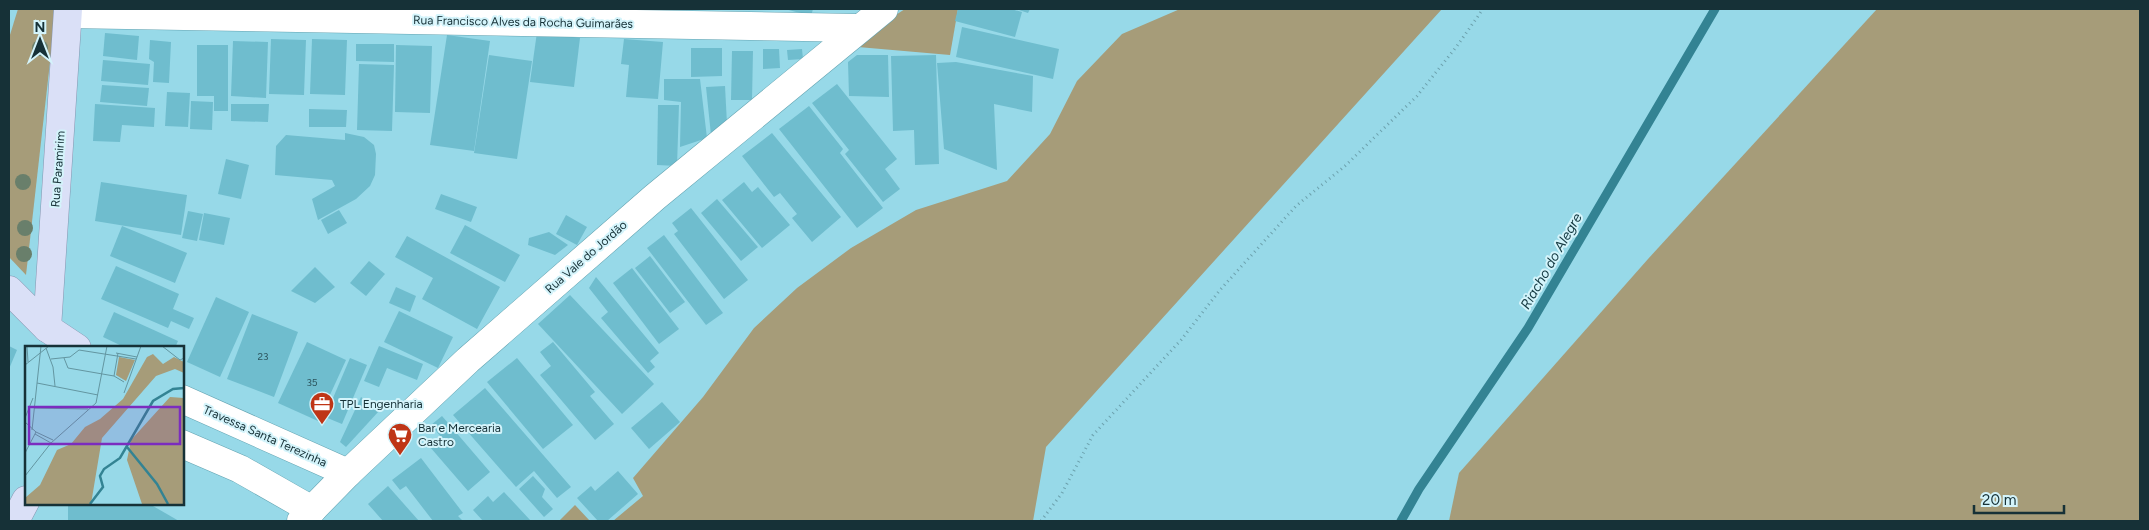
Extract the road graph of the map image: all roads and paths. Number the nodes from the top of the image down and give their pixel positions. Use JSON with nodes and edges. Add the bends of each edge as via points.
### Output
{"nodes":[{"id":1,"x":884,"y":9,"type":"edge"},
{"id":2,"x":1483,"y":9,"type":"edge"},
{"id":3,"x":68,"y":11,"type":"edge"},
{"id":4,"x":858,"y":28,"type":"junction"},
{"id":5,"x":9,"y":290,"type":"edge"},
{"id":6,"x":47,"y":328,"type":"junction"},
{"id":7,"x":74,"y":346,"type":"edge"},
{"id":8,"x":184,"y":399,"type":"edge"},
{"id":9,"x":184,"y":445,"type":"edge"},
{"id":10,"x":348,"y":473,"type":"junction"},
{"id":11,"x":25,"y":502,"type":"edge"},
{"id":12,"x":307,"y":516,"type":"edge"},
{"id":13,"x":15,"y":521,"type":"edge"},
{"id":14,"x":1041,"y":521,"type":"edge"}],
"edges":[{"from":1,"to":4,"type":"street","name":"Rua Vale do Jordão"},
{"from":2,"to":14,"type":"path","via":[[1416,96],[1345,166],[1296,206],[1220,290],[1181,340],[1093,435],[1062,493]]},
{"from":3,"to":4,"type":"street","name":"Rua Francisco Alves da Rocha Guimarães"},
{"from":3,"to":6,"type":"main road","name":"Rua Paramirim"},
{"from":4,"to":10,"type":"street","name":"Rua Vale do Jordão","via":[[648,203],[468,360]]},
{"from":5,"to":6,"type":"main road"},
{"from":6,"to":7,"type":"main road"},
{"from":8,"to":10,"type":"street","name":"Travessa Santa Terezinha"},
{"from":9,"to":12,"type":"street","via":[[240,469]]},
{"from":10,"to":12,"type":"street","name":"Rua Vale do Jordão"},
{"from":11,"to":13,"type":"main road"}]}
